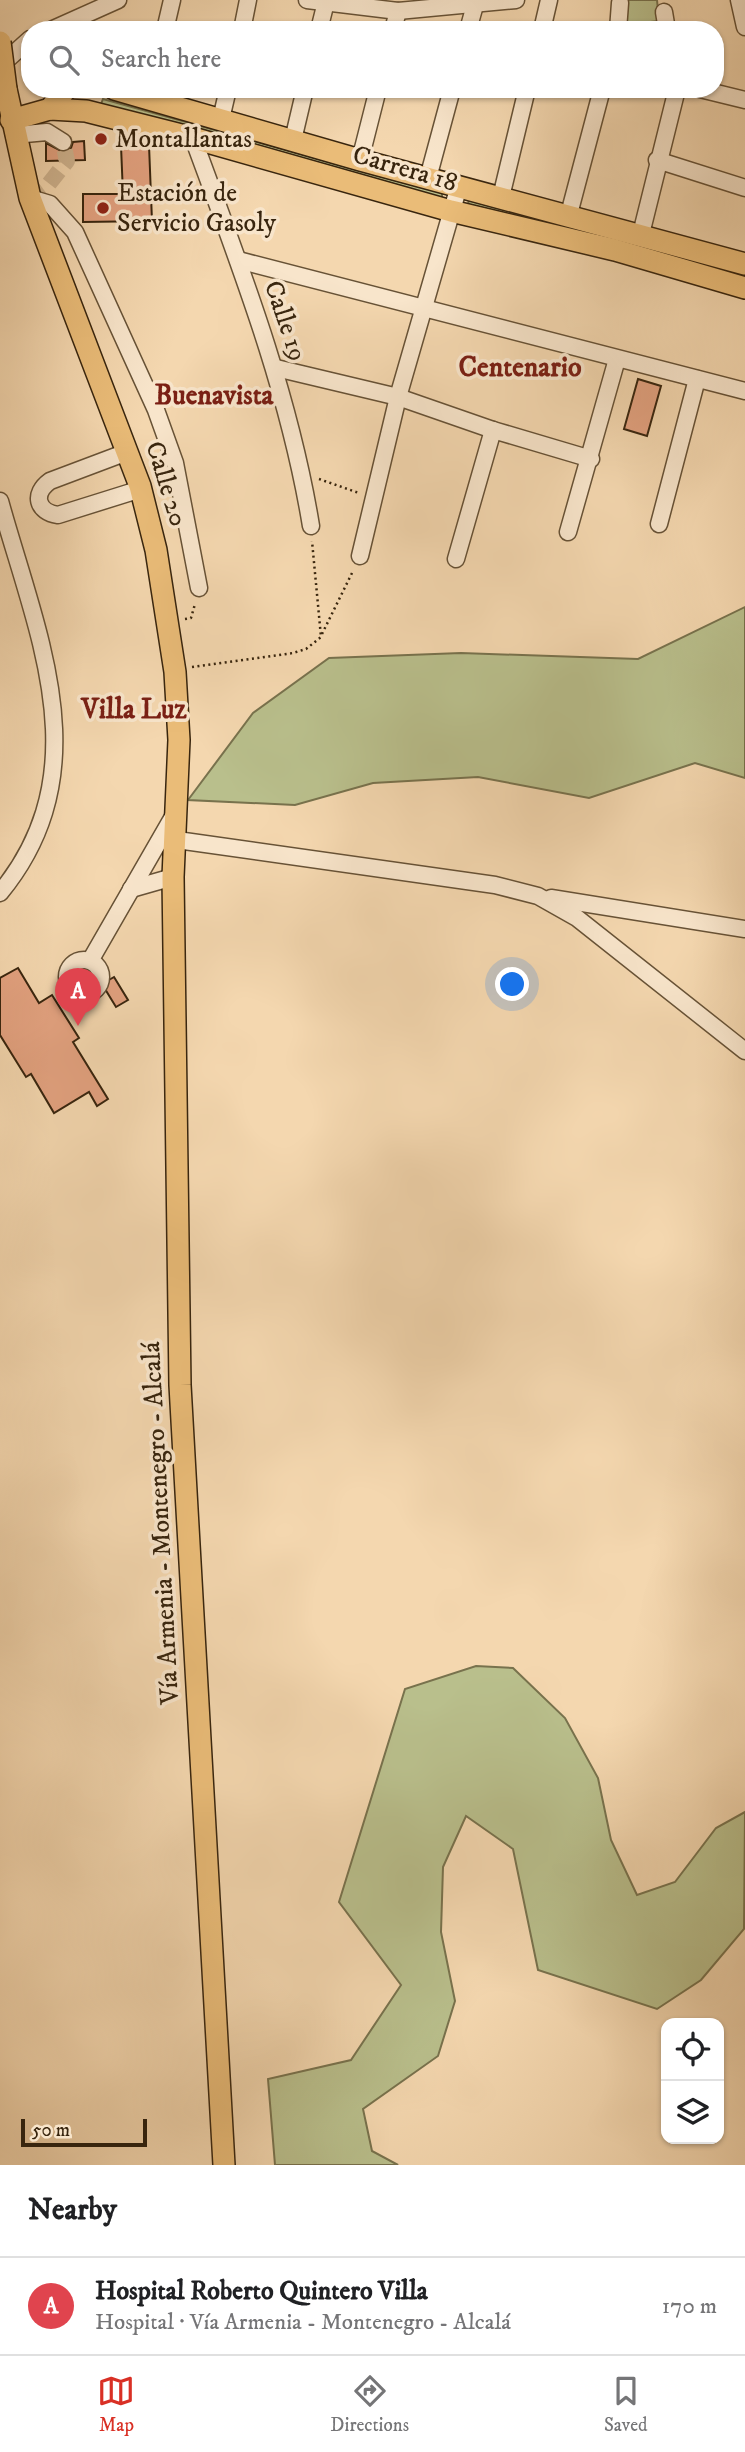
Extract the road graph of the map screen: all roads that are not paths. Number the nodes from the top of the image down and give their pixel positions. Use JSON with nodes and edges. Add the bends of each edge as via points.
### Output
{"nodes":[{"id":1,"x":118,"y":0,"type":"edge"},
{"id":2,"x":172,"y":0,"type":"edge"},
{"id":3,"x":248,"y":0,"type":"edge"},
{"id":4,"x":307,"y":0,"type":"edge"},
{"id":5,"x":516,"y":0,"type":"edge"},
{"id":6,"x":550,"y":0,"type":"edge"},
{"id":7,"x":739,"y":0,"type":"edge"},
{"id":8,"x":326,"y":2,"type":"junction"},
{"id":9,"x":620,"y":3,"type":"dead end"},
{"id":10,"x":475,"y":5,"type":"junction"},
{"id":11,"x":398,"y":11,"type":"junction"},
{"id":12,"x":664,"y":12,"type":"dead end"},
{"id":13,"x":71,"y":21,"type":"edge"},
{"id":14,"x":167,"y":21,"type":"edge"},
{"id":15,"x":244,"y":21,"type":"edge"},
{"id":16,"x":321,"y":21,"type":"edge"},
{"id":17,"x":395,"y":21,"type":"edge"},
{"id":18,"x":471,"y":21,"type":"edge"},
{"id":19,"x":544,"y":21,"type":"edge"},
{"id":20,"x":619,"y":21,"type":"edge"},
{"id":21,"x":666,"y":21,"type":"edge"},
{"id":22,"x":745,"y":27,"type":"edge"},
{"id":23,"x":0,"y":42,"type":"edge"},
{"id":24,"x":21,"y":47,"type":"edge"},
{"id":25,"x":0,"y":66,"type":"edge"},
{"id":26,"x":724,"y":95,"type":"edge"},
{"id":27,"x":59,"y":98,"type":"edge"},
{"id":28,"x":163,"y":98,"type":"edge"},
{"id":29,"x":226,"y":98,"type":"edge"},
{"id":30,"x":303,"y":98,"type":"edge"},
{"id":31,"x":376,"y":98,"type":"edge"},
{"id":32,"x":450,"y":98,"type":"edge"},
{"id":33,"x":525,"y":98,"type":"edge"},
{"id":34,"x":600,"y":98,"type":"edge"},
{"id":35,"x":674,"y":98,"type":"edge"},
{"id":36,"x":745,"y":100,"type":"edge"},
{"id":37,"x":50,"y":109,"type":"junction"},
{"id":38,"x":221,"y":119,"type":"junction"},
{"id":39,"x":13,"y":127,"type":"junction"},
{"id":40,"x":193,"y":138,"type":"junction"},
{"id":41,"x":293,"y":141,"type":"junction"},
{"id":42,"x":63,"y":142,"type":"dead end"},
{"id":43,"x":360,"y":160,"type":"junction"},
{"id":44,"x":657,"y":160,"type":"junction"},
{"id":45,"x":428,"y":178,"type":"junction"},
{"id":46,"x":459,"y":186,"type":"junction"},
{"id":47,"x":745,"y":188,"type":"edge"},
{"id":48,"x":500,"y":197,"type":"junction"},
{"id":49,"x":30,"y":198,"type":"junction"},
{"id":50,"x":451,"y":211,"type":"junction"},
{"id":51,"x":569,"y":214,"type":"junction"},
{"id":52,"x":641,"y":234,"type":"junction"},
{"id":53,"x":238,"y":260,"type":"junction"},
{"id":54,"x":745,"y":264,"type":"edge"},
{"id":55,"x":745,"y":288,"type":"edge"},
{"id":56,"x":425,"y":306,"type":"junction"},
{"id":57,"x":617,"y":359,"type":"junction"},
{"id":58,"x":276,"y":368,"type":"junction"},
{"id":59,"x":696,"y":379,"type":"junction"},
{"id":60,"x":745,"y":391,"type":"edge"},
{"id":61,"x":398,"y":397,"type":"junction"},
{"id":62,"x":494,"y":430,"type":"junction"},
{"id":63,"x":128,"y":452,"type":"junction"},
{"id":64,"x":590,"y":459,"type":"junction"},
{"id":65,"x":141,"y":489,"type":"junction"},
{"id":66,"x":0,"y":501,"type":"edge"},
{"id":67,"x":659,"y":524,"type":"dead end"},
{"id":68,"x":311,"y":526,"type":"road end"},
{"id":69,"x":568,"y":532,"type":"dead end"},
{"id":70,"x":360,"y":556,"type":"road end"},
{"id":71,"x":456,"y":559,"type":"dead end"},
{"id":72,"x":199,"y":588,"type":"dead end"},
{"id":73,"x":179,"y":807,"type":"junction"},
{"id":74,"x":177,"y":840,"type":"junction"},
{"id":75,"x":173,"y":877,"type":"junction"},
{"id":76,"x":131,"y":889,"type":"junction"},
{"id":77,"x":0,"y":893,"type":"edge"},
{"id":78,"x":538,"y":896,"type":"junction"},
{"id":79,"x":745,"y":929,"type":"edge"},
{"id":80,"x":90,"y":961,"type":"dead end"},
{"id":81,"x":745,"y":1051,"type":"edge"},
{"id":82,"x":225,"y":2165,"type":"edge"}],
"edges":[{"from":1,"to":13,"type":"street"},
{"from":2,"to":14,"type":"street"},
{"from":3,"to":15,"type":"street"},
{"from":4,"to":8,"type":"street"},
{"from":5,"to":10,"type":"street"},
{"from":6,"to":19,"type":"street"},
{"from":7,"to":22,"type":"street"},
{"from":8,"to":11,"type":"street"},
{"from":8,"to":16,"type":"street"},
{"from":9,"to":20,"type":"street"},
{"from":10,"to":11,"type":"street"},
{"from":10,"to":18,"type":"street"},
{"from":11,"to":17,"type":"street"},
{"from":12,"to":21,"type":"street"},
{"from":23,"to":39,"type":"main road","name":"Calle 20","bridge":true},
{"from":24,"to":25,"type":"street"},
{"from":26,"to":36,"type":"street"},
{"from":27,"to":37,"type":"main road"},
{"from":28,"to":38,"type":"main road","name":"Carrera 18"},
{"from":29,"to":38,"type":"street"},
{"from":30,"to":41,"type":"street"},
{"from":31,"to":43,"type":"street"},
{"from":32,"to":45,"type":"street"},
{"from":33,"to":48,"type":"street"},
{"from":34,"to":51,"type":"street"},
{"from":35,"to":44,"type":"street"},
{"from":37,"to":39,"type":"main road","name":"Carrera 18"},
{"from":37,"to":40,"type":"main road","name":"Carrera 18","via":[[86,111]]},
{"from":38,"to":41,"type":"main road","name":"Carrera 18"},
{"from":39,"to":42,"type":"street","via":[[47,132]]},
{"from":39,"to":49,"type":"main road","name":"Calle 20"},
{"from":40,"to":50,"type":"main road","name":"Carrera 18"},
{"from":40,"to":53,"type":"street","name":"Calle 19"},
{"from":41,"to":43,"type":"main road","name":"Carrera 18"},
{"from":43,"to":45,"type":"main road","name":"Carrera 18"},
{"from":44,"to":47,"type":"street"},
{"from":44,"to":52,"type":"street"},
{"from":45,"to":46,"type":"main road","name":"Carrera 18"},
{"from":46,"to":48,"type":"main road","name":"Carrera 18"},
{"from":46,"to":50,"type":"street"},
{"from":48,"to":51,"type":"main road","name":"Carrera 18"},
{"from":49,"to":63,"type":"main road","name":"Calle 20"},
{"from":49,"to":72,"type":"street","via":[[50,204],[75,232],[156,410],[175,463]]},
{"from":50,"to":55,"type":"main road","name":"Carrera 18","via":[[615,250]]},
{"from":50,"to":56,"type":"street"},
{"from":51,"to":52,"type":"main road","name":"Carrera 18"},
{"from":52,"to":54,"type":"main road","name":"Carrera 18"},
{"from":53,"to":56,"type":"street"},
{"from":53,"to":58,"type":"street","name":"Calle 19"},
{"from":56,"to":57,"type":"street"},
{"from":56,"to":61,"type":"street"},
{"from":57,"to":59,"type":"street"},
{"from":57,"to":64,"type":"street"},
{"from":58,"to":61,"type":"street"},
{"from":58,"to":68,"type":"street","name":"Calle 19","via":[[303,473]]},
{"from":59,"to":60,"type":"street"},
{"from":59,"to":67,"type":"street"},
{"from":61,"to":62,"type":"street"},
{"from":61,"to":70,"type":"street"},
{"from":62,"to":64,"type":"street"},
{"from":62,"to":71,"type":"street"},
{"from":63,"to":65,"type":"main road","name":"Calle 20"},
{"from":63,"to":65,"type":"street","via":[[50,481],[41,488],[41,507],[58,515]]},
{"from":64,"to":69,"type":"street"},
{"from":65,"to":73,"type":"main road","name":"Calle 20","via":[[159,563],[175,672]]},
{"from":66,"to":77,"type":"street","via":[[50,681],[55,736],[51,790],[39,826]]},
{"from":73,"to":74,"type":"main road","name":"Calle 20"},
{"from":73,"to":76,"type":"street"},
{"from":74,"to":75,"type":"main road","name":"Calle 20"},
{"from":74,"to":78,"type":"street","via":[[495,885]]},
{"from":75,"to":76,"type":"street"},
{"from":75,"to":82,"type":"main road","name":"Vía Armenia - Montenegro - Alcalá","via":[[180,1385]]},
{"from":76,"to":80,"type":"street"},
{"from":78,"to":79,"type":"street"},
{"from":78,"to":81,"type":"street","via":[[577,918]]}]}
